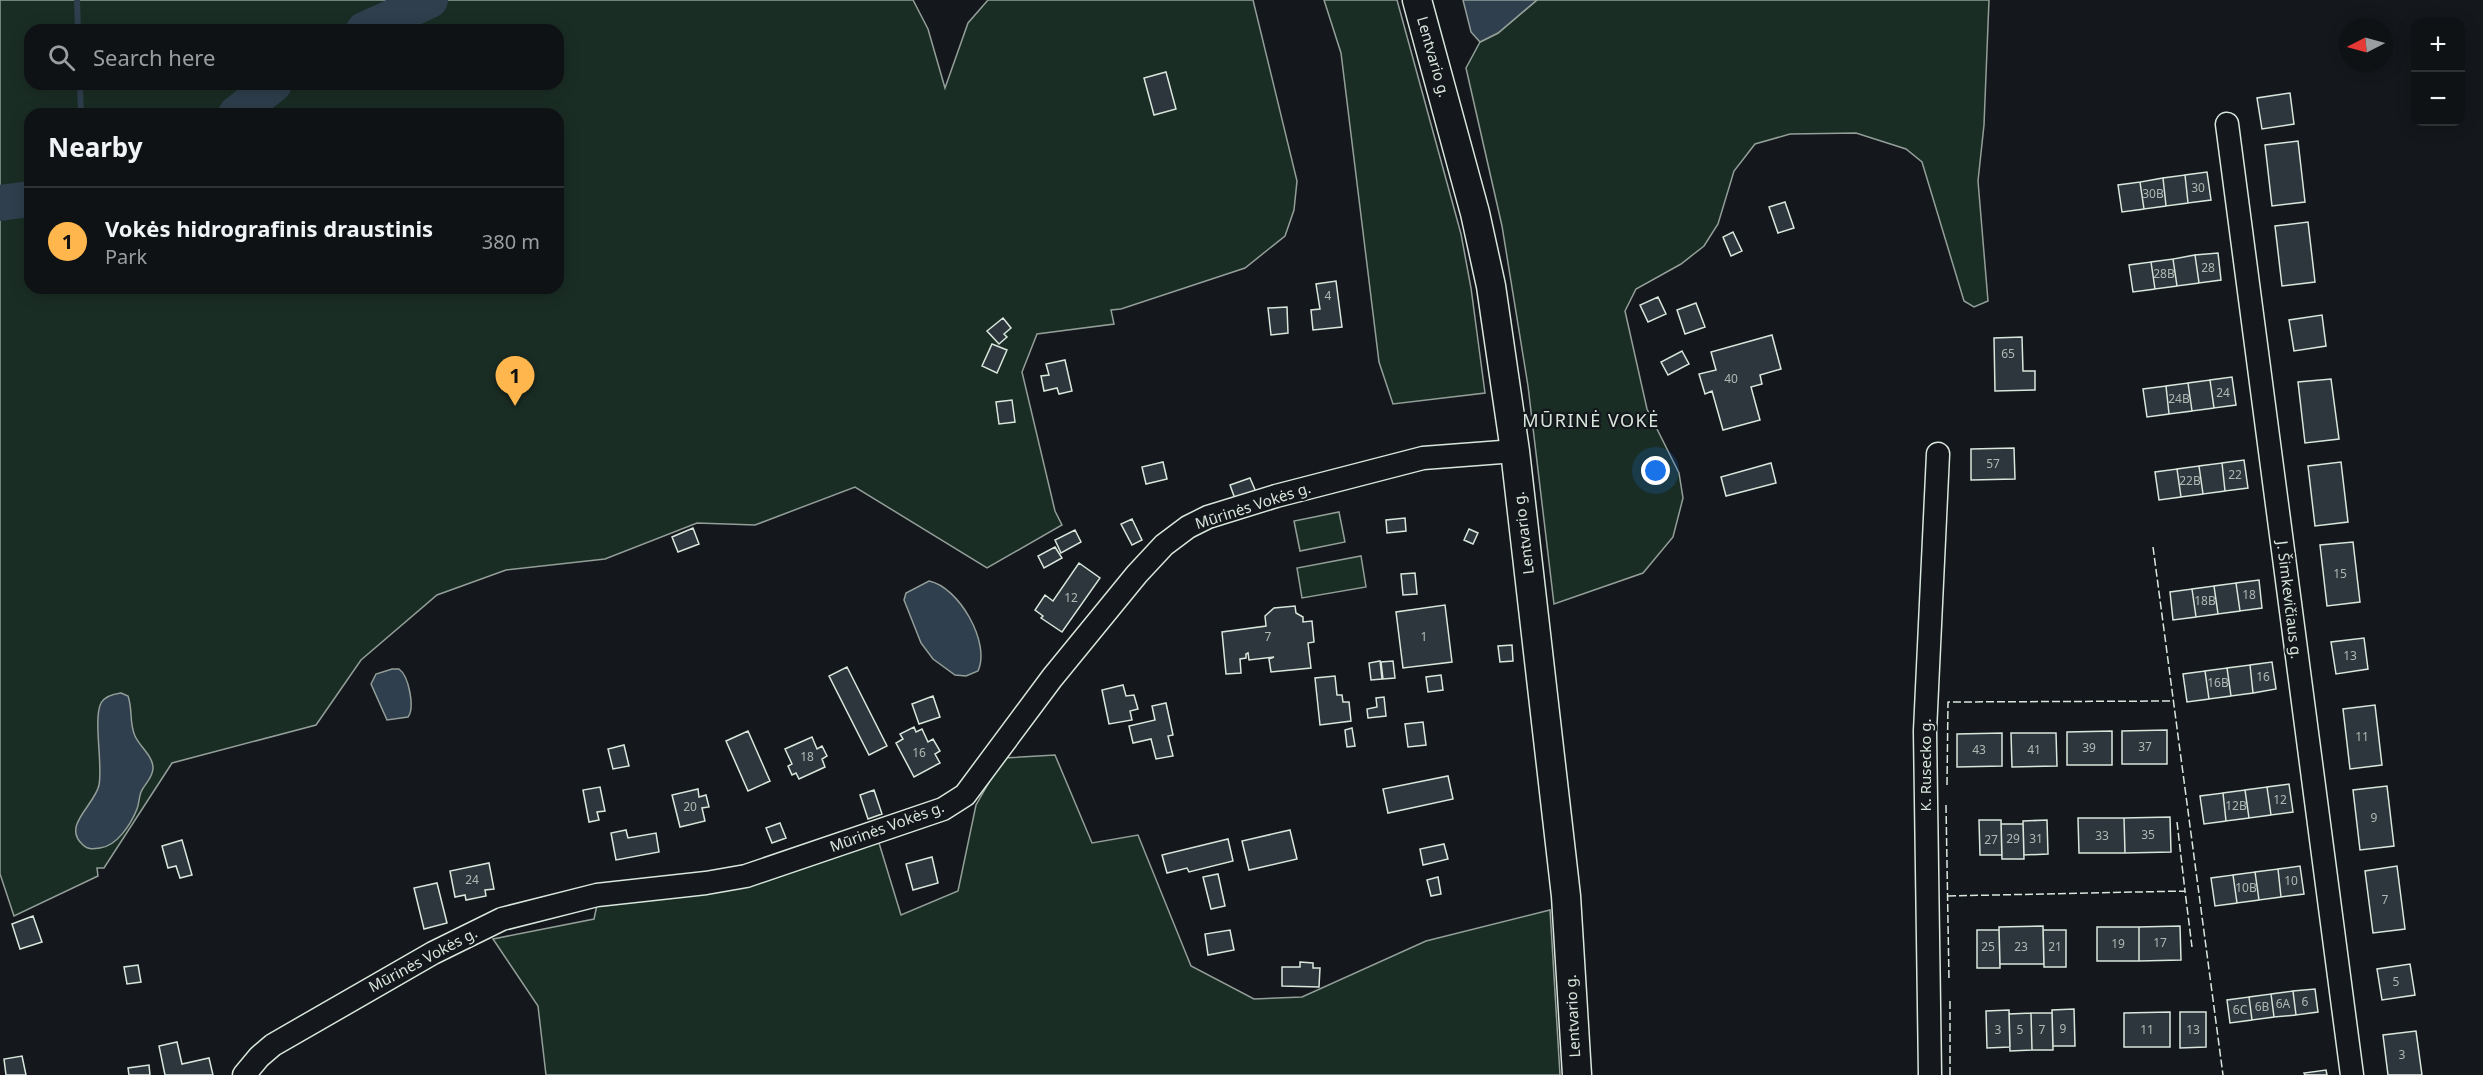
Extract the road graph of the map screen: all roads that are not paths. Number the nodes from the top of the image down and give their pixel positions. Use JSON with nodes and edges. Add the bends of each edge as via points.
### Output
{"nodes":[{"id":1,"x":1417,"y":0,"type":"edge"},
{"id":2,"x":2227,"y":124,"type":"dead end"},
{"id":3,"x":1515,"y":451,"type":"junction"},
{"id":4,"x":1938,"y":454,"type":"dead end"},
{"id":5,"x":244,"y":1075,"type":"edge"},
{"id":6,"x":1577,"y":1075,"type":"edge"},
{"id":7,"x":1930,"y":1075,"type":"edge"},
{"id":8,"x":2352,"y":1075,"type":"edge"}],
"edges":[{"from":1,"to":3,"type":"main road","name":"Lentvario g.","via":[[1491,286]]},
{"from":2,"to":8,"type":"street","name":"J. Šimkevičiaus g."},
{"from":3,"to":5,"type":"street","name":"Mūrinės Vokės g.","via":[[1424,458],[1276,496],[1198,522],[1164,545],[1137,573],[965,795],[942,809],[746,876],[597,895],[502,919],[433,952],[273,1045]]},
{"from":3,"to":6,"type":"main road","name":"Lentvario g.","via":[[1566,896]]},
{"from":4,"to":7,"type":"street","name":"K. Rusecko g.","via":[[1925,731]]}]}
